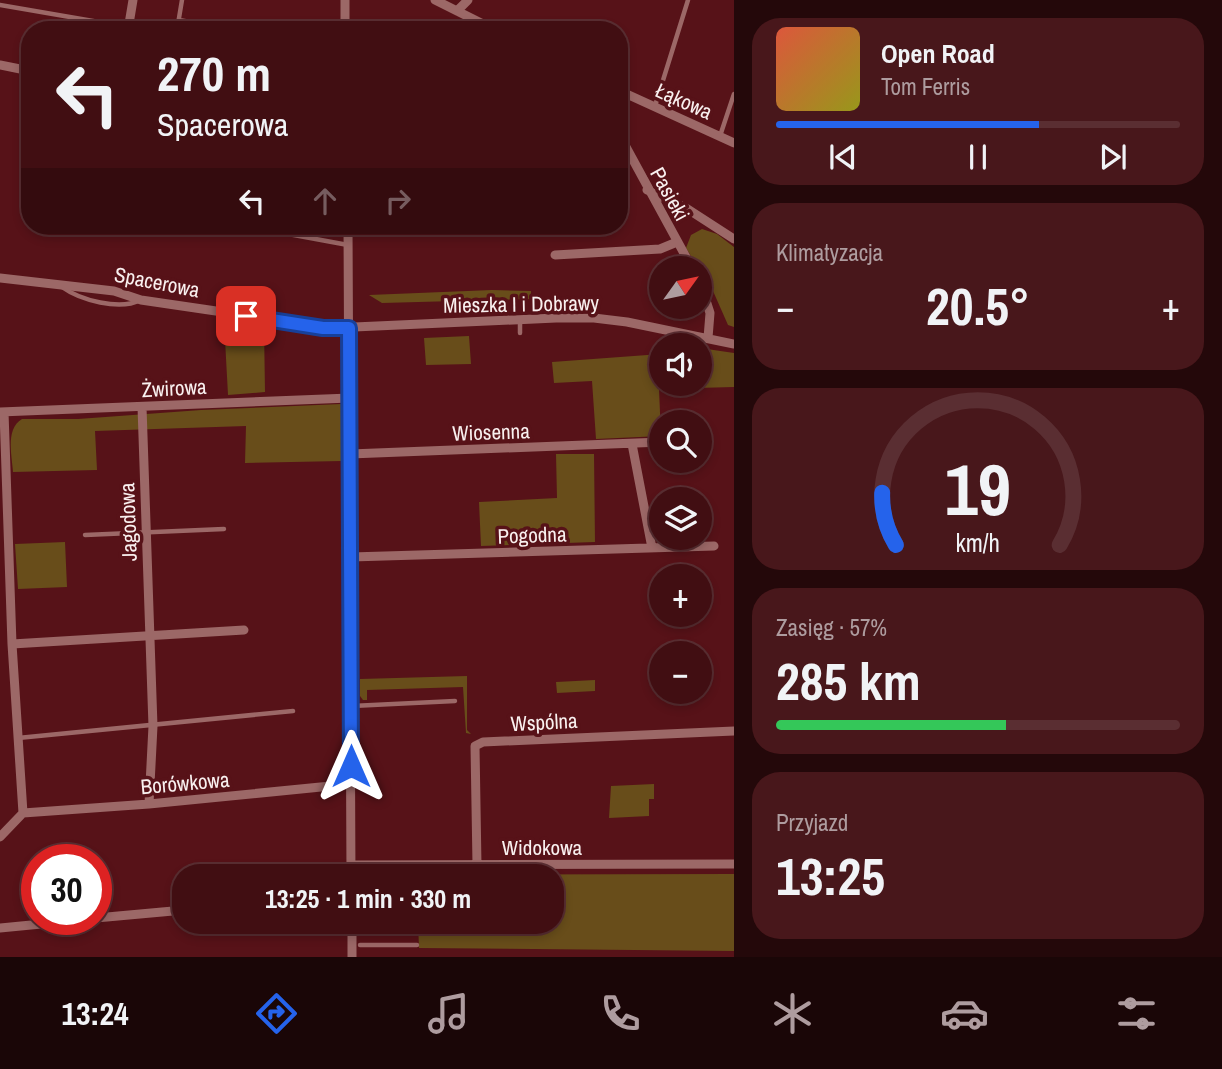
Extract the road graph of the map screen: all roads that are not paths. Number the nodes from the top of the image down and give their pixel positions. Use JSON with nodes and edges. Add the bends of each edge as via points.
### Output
{"nodes":[{"id":1,"x":133,"y":0,"type":"edge"},
{"id":2,"x":182,"y":0,"type":"edge"},
{"id":3,"x":345,"y":0,"type":"edge"},
{"id":4,"x":435,"y":0,"type":"edge"},
{"id":5,"x":468,"y":0,"type":"edge"},
{"id":6,"x":688,"y":0,"type":"edge"},
{"id":7,"x":0,"y":5,"type":"edge"},
{"id":8,"x":457,"y":10,"type":"junction"},
{"id":9,"x":179,"y":20,"type":"joint"},
{"id":10,"x":90,"y":21,"type":"edge"},
{"id":11,"x":130,"y":21,"type":"edge"},
{"id":12,"x":184,"y":21,"type":"edge"},
{"id":13,"x":345,"y":21,"type":"edge"},
{"id":14,"x":478,"y":21,"type":"edge"},
{"id":15,"x":0,"y":65,"type":"edge"},
{"id":16,"x":21,"y":69,"type":"edge"},
{"id":17,"x":734,"y":94,"type":"edge"},
{"id":18,"x":628,"y":95,"type":"edge"},
{"id":19,"x":654,"y":107,"type":"junction"},
{"id":20,"x":719,"y":136,"type":"junction"},
{"id":21,"x":734,"y":143,"type":"edge"},
{"id":22,"x":628,"y":152,"type":"edge"},
{"id":23,"x":647,"y":190,"type":"junction"},
{"id":24,"x":292,"y":235,"type":"edge"},
{"id":25,"x":348,"y":235,"type":"edge"},
{"id":26,"x":734,"y":239,"type":"edge"},
{"id":27,"x":677,"y":242,"type":"junction"},
{"id":28,"x":349,"y":246,"type":"junction"},
{"id":29,"x":555,"y":255,"type":"dead end"},
{"id":30,"x":685,"y":256,"type":"edge"},
{"id":31,"x":0,"y":278,"type":"edge"},
{"id":32,"x":520,"y":319,"type":"junction"},
{"id":33,"x":349,"y":328,"type":"junction"},
{"id":34,"x":520,"y":333,"type":"dead end"},
{"id":35,"x":681,"y":333,"type":"edge"},
{"id":36,"x":712,"y":339,"type":"edge"},
{"id":37,"x":734,"y":344,"type":"edge"},
{"id":38,"x":350,"y":398,"type":"junction"},
{"id":39,"x":142,"y":407,"type":"junction"},
{"id":40,"x":2,"y":412,"type":"edge"},
{"id":41,"x":649,"y":443,"type":"edge"},
{"id":42,"x":632,"y":444,"type":"junction"},
{"id":43,"x":350,"y":454,"type":"junction"},
{"id":44,"x":224,"y":529,"type":"dead end"},
{"id":45,"x":649,"y":532,"type":"edge"},
{"id":46,"x":146,"y":533,"type":"junction"},
{"id":47,"x":85,"y":535,"type":"dead end"},
{"id":48,"x":649,"y":548,"type":"edge"},
{"id":49,"x":351,"y":557,"type":"junction"},
{"id":50,"x":244,"y":630,"type":"dead end"},
{"id":51,"x":149,"y":636,"type":"junction"},
{"id":52,"x":12,"y":644,"type":"junction"},
{"id":53,"x":455,"y":701,"type":"dead end"},
{"id":54,"x":351,"y":706,"type":"junction"},
{"id":55,"x":293,"y":711,"type":"dead end"},
{"id":56,"x":153,"y":726,"type":"junction"},
{"id":57,"x":734,"y":731,"type":"edge"},
{"id":58,"x":18,"y":738,"type":"junction"},
{"id":59,"x":351,"y":784,"type":"junction"},
{"id":60,"x":149,"y":804,"type":"junction"},
{"id":61,"x":23,"y":813,"type":"junction"},
{"id":62,"x":0,"y":837,"type":"edge"},
{"id":63,"x":351,"y":864,"type":"edge"},
{"id":64,"x":477,"y":864,"type":"edge"},
{"id":65,"x":734,"y":864,"type":"edge"},
{"id":66,"x":564,"y":865,"type":"edge"},
{"id":67,"x":172,"y":911,"type":"edge"},
{"id":68,"x":112,"y":917,"type":"edge"},
{"id":69,"x":21,"y":926,"type":"edge"},
{"id":70,"x":0,"y":928,"type":"edge"},
{"id":71,"x":355,"y":934,"type":"edge"},
{"id":72,"x":360,"y":945,"type":"dead end"},
{"id":73,"x":418,"y":945,"type":"dead end"},
{"id":74,"x":352,"y":957,"type":"edge"}],
"edges":[{"from":1,"to":11,"type":"street"},
{"from":2,"to":9,"type":"lane"},
{"from":3,"to":13,"type":"street"},
{"from":4,"to":8,"type":"street"},
{"from":5,"to":8,"type":"street"},
{"from":6,"to":19,"type":"lane"},
{"from":7,"to":10,"type":"lane"},
{"from":8,"to":14,"type":"street"},
{"from":9,"to":12,"type":"lane"},
{"from":15,"to":16,"type":"street"},
{"from":17,"to":20,"type":"lane"},
{"from":18,"to":19,"type":"street","name":"Łąkowa"},
{"from":19,"to":20,"type":"street","name":"Łąkowa"},
{"from":20,"to":21,"type":"street","name":"Łąkowa"},
{"from":22,"to":23,"type":"street","name":"Pasieki"},
{"from":23,"to":26,"type":"street"},
{"from":23,"to":27,"type":"street","name":"Pasieki"},
{"from":24,"to":28,"type":"lane"},
{"from":25,"to":28,"type":"street"},
{"from":27,"to":29,"type":"street","via":[[660,249]]},
{"from":27,"to":30,"type":"street","name":"Pasieki"},
{"from":28,"to":33,"type":"street"},
{"from":31,"to":33,"type":"street","name":"Spacerowa","via":[[114,291],[141,300],[313,327]]},
{"from":32,"to":33,"type":"street","name":"Mieszka I i Dobrawy"},
{"from":32,"to":34,"type":"lane"},
{"from":32,"to":35,"type":"street","name":"Mieszka I i Dobrawy","via":[[611,320]]},
{"from":33,"to":38,"type":"street"},
{"from":36,"to":37,"type":"street","name":"Mieszka I i Dobrawy"},
{"from":38,"to":39,"type":"street","name":"Żwirowa"},
{"from":38,"to":43,"type":"street"},
{"from":39,"to":40,"type":"street","name":"Żwirowa"},
{"from":39,"to":46,"type":"street","name":"Jagodowa"},
{"from":40,"to":52,"type":"street"},
{"from":41,"to":42,"type":"street","name":"Wiosenna"},
{"from":42,"to":43,"type":"street","name":"Wiosenna"},
{"from":42,"to":45,"type":"street"},
{"from":43,"to":49,"type":"street"},
{"from":44,"to":46,"type":"lane"},
{"from":46,"to":47,"type":"lane"},
{"from":46,"to":51,"type":"street","name":"Jagodowa"},
{"from":48,"to":49,"type":"street","name":"Pogodna"},
{"from":49,"to":54,"type":"street"},
{"from":50,"to":51,"type":"street"},
{"from":51,"to":52,"type":"street"},
{"from":51,"to":56,"type":"street","name":"Jagodowa"},
{"from":52,"to":58,"type":"street"},
{"from":53,"to":54,"type":"lane"},
{"from":54,"to":59,"type":"street"},
{"from":55,"to":56,"type":"lane"},
{"from":56,"to":58,"type":"lane"},
{"from":56,"to":60,"type":"street","name":"Jagodowa"},
{"from":57,"to":64,"type":"street","name":"Wspólna","via":[[483,742],[475,746]]},
{"from":58,"to":61,"type":"street"},
{"from":59,"to":60,"type":"street","name":"Borówkowa"},
{"from":59,"to":63,"type":"street"},
{"from":60,"to":61,"type":"street","name":"Borówkowa"},
{"from":61,"to":62,"type":"street"},
{"from":65,"to":66,"type":"street","name":"Widokowa"},
{"from":67,"to":68,"type":"street"},
{"from":69,"to":70,"type":"street"},
{"from":71,"to":74,"type":"street"},
{"from":72,"to":73,"type":"lane"}]}
